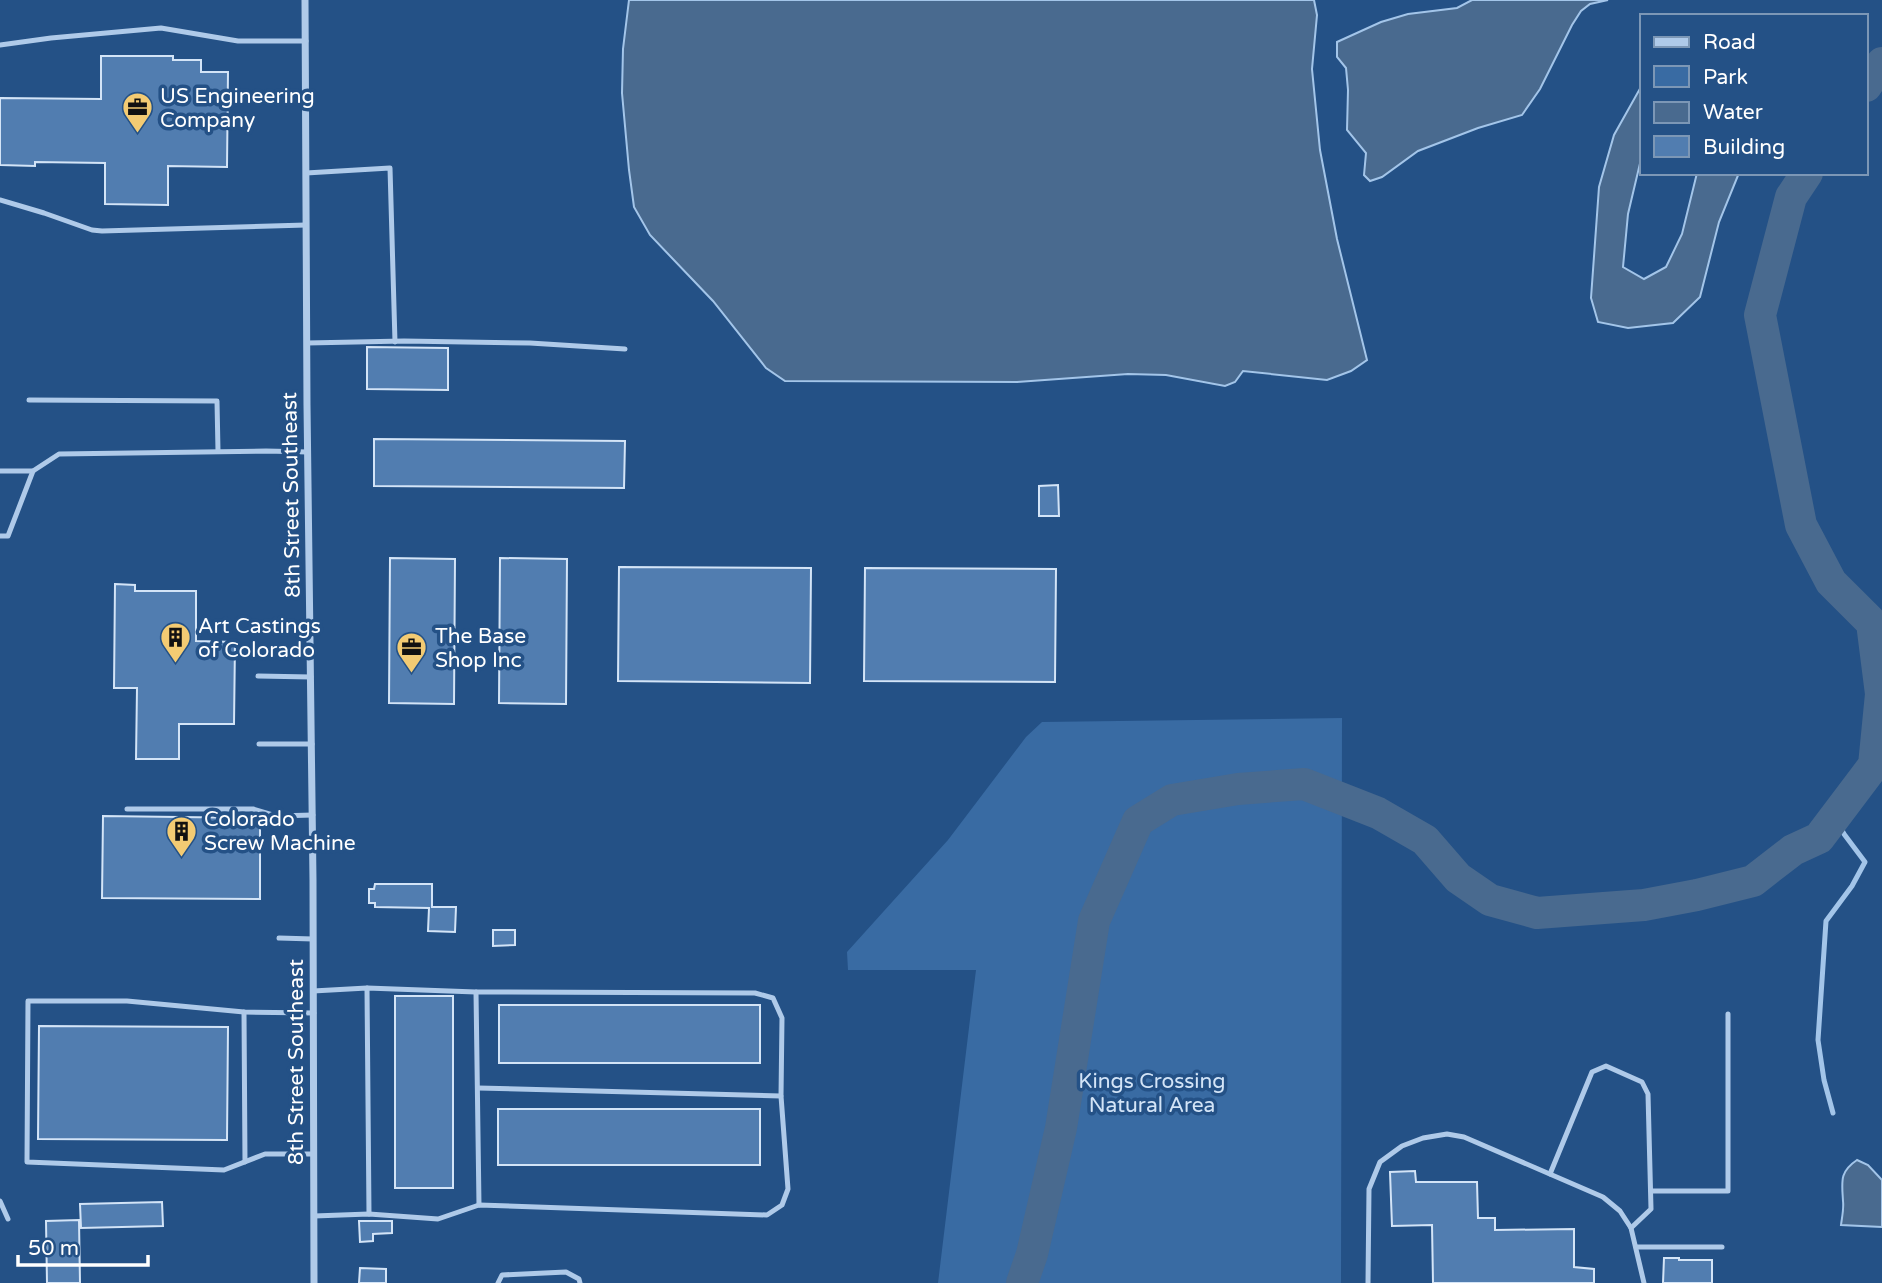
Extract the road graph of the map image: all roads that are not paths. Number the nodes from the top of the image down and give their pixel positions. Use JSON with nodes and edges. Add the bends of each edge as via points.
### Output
{"nodes":[{"id":1,"x":305,"y":0,"type":"edge"},
{"id":2,"x":306,"y":41,"type":"junction"},
{"id":3,"x":0,"y":45,"type":"edge"},
{"id":4,"x":306,"y":173,"type":"junction"},
{"id":5,"x":0,"y":201,"type":"edge"},
{"id":6,"x":306,"y":225,"type":"junction"},
{"id":7,"x":395,"y":342,"type":"junction"},
{"id":8,"x":307,"y":343,"type":"junction"},
{"id":9,"x":625,"y":349,"type":"dead end"},
{"id":10,"x":29,"y":400,"type":"dead end"},
{"id":11,"x":219,"y":451,"type":"junction"},
{"id":12,"x":308,"y":452,"type":"junction"},
{"id":13,"x":0,"y":471,"type":"edge"},
{"id":14,"x":33,"y":471,"type":"junction"},
{"id":15,"x":0,"y":536,"type":"edge"},
{"id":16,"x":258,"y":676,"type":"dead end"},
{"id":17,"x":311,"y":677,"type":"junction"},
{"id":18,"x":260,"y":744,"type":"dead end"},
{"id":19,"x":312,"y":744,"type":"junction"},
{"id":20,"x":127,"y":809,"type":"dead end"},
{"id":21,"x":313,"y":815,"type":"junction"},
{"id":22,"x":279,"y":939,"type":"dead end"},
{"id":23,"x":313,"y":939,"type":"junction"},
{"id":24,"x":368,"y":988,"type":"junction"},
{"id":25,"x":313,"y":992,"type":"junction"},
{"id":26,"x":476,"y":992,"type":"junction"},
{"id":27,"x":244,"y":1012,"type":"junction"},
{"id":28,"x":314,"y":1013,"type":"junction"},
{"id":29,"x":1728,"y":1014,"type":"dead end"},
{"id":30,"x":478,"y":1088,"type":"junction"},
{"id":31,"x":781,"y":1096,"type":"junction"},
{"id":32,"x":314,"y":1154,"type":"junction"},
{"id":33,"x":244,"y":1162,"type":"junction"},
{"id":34,"x":1550,"y":1174,"type":"junction"},
{"id":35,"x":1651,"y":1191,"type":"junction"},
{"id":36,"x":0,"y":1201,"type":"edge"},
{"id":37,"x":479,"y":1205,"type":"junction"},
{"id":38,"x":369,"y":1214,"type":"junction"},
{"id":39,"x":314,"y":1216,"type":"junction"},
{"id":40,"x":8,"y":1219,"type":"dead end"},
{"id":41,"x":1631,"y":1228,"type":"junction"},
{"id":42,"x":1636,"y":1247,"type":"junction"},
{"id":43,"x":1721,"y":1247,"type":"dead end"},
{"id":44,"x":314,"y":1283,"type":"edge"},
{"id":45,"x":498,"y":1283,"type":"edge"},
{"id":46,"x":580,"y":1283,"type":"edge"},
{"id":47,"x":1368,"y":1283,"type":"edge"},
{"id":48,"x":1644,"y":1283,"type":"edge"}],
"edges":[{"from":1,"to":2,"type":"street","name":"8th Street Southeast"},
{"from":2,"to":3,"type":"lane","via":[[238,41],[162,28]]},
{"from":2,"to":4,"type":"street","name":"8th Street Southeast"},
{"from":4,"to":6,"type":"street","name":"8th Street Southeast"},
{"from":4,"to":7,"type":"lane","via":[[390,169]]},
{"from":5,"to":6,"type":"lane","via":[[102,231]]},
{"from":6,"to":8,"type":"street","name":"8th Street Southeast"},
{"from":7,"to":8,"type":"lane"},
{"from":7,"to":9,"type":"lane"},
{"from":8,"to":12,"type":"street","name":"8th Street Southeast"},
{"from":10,"to":11,"type":"lane","via":[[217,401]]},
{"from":11,"to":12,"type":"lane"},
{"from":11,"to":14,"type":"lane","via":[[59,454]]},
{"from":12,"to":17,"type":"street","name":"8th Street Southeast"},
{"from":13,"to":14,"type":"lane"},
{"from":14,"to":15,"type":"lane","via":[[8,536]]},
{"from":16,"to":17,"type":"lane"},
{"from":17,"to":19,"type":"street","name":"8th Street Southeast"},
{"from":18,"to":19,"type":"lane"},
{"from":19,"to":21,"type":"street","name":"8th Street Southeast"},
{"from":20,"to":21,"type":"lane","via":[[253,809],[276,816]]},
{"from":21,"to":23,"type":"street","name":"8th Street Southeast"},
{"from":22,"to":23,"type":"lane"},
{"from":23,"to":25,"type":"street","name":"8th Street Southeast"},
{"from":24,"to":25,"type":"lane"},
{"from":24,"to":26,"type":"lane"},
{"from":24,"to":38,"type":"lane"},
{"from":25,"to":28,"type":"street","name":"8th Street Southeast"},
{"from":26,"to":30,"type":"lane"},
{"from":26,"to":31,"type":"lane","via":[[755,993],[773,998],[782,1018]]},
{"from":27,"to":28,"type":"lane"},
{"from":27,"to":33,"type":"lane"},
{"from":27,"to":33,"type":"lane","via":[[127,1001],[28,1001],[27,1162],[224,1170]]},
{"from":28,"to":32,"type":"street","name":"8th Street Southeast"},
{"from":29,"to":35,"type":"lane","via":[[1728,1191]]},
{"from":30,"to":31,"type":"lane"},
{"from":30,"to":37,"type":"lane"},
{"from":31,"to":37,"type":"lane","via":[[788,1189],[782,1205],[767,1215]]},
{"from":32,"to":33,"type":"lane","via":[[265,1154]]},
{"from":32,"to":39,"type":"street","name":"8th Street Southeast"},
{"from":34,"to":35,"type":"lane","via":[[1592,1072],[1606,1066],[1642,1082],[1648,1094]]},
{"from":34,"to":41,"type":"lane","via":[[1603,1197]]},
{"from":34,"to":47,"type":"lane","via":[[1464,1137],[1447,1134],[1402,1146],[1380,1162],[1369,1189]]},
{"from":35,"to":41,"type":"lane","via":[[1651,1209]]},
{"from":36,"to":40,"type":"lane"},
{"from":37,"to":38,"type":"lane","via":[[438,1219]]},
{"from":38,"to":39,"type":"lane"},
{"from":39,"to":44,"type":"street","name":"8th Street Southeast"},
{"from":41,"to":42,"type":"lane"},
{"from":42,"to":43,"type":"lane"},
{"from":42,"to":48,"type":"lane"},
{"from":45,"to":46,"type":"lane","via":[[502,1275],[566,1272]]}]}
